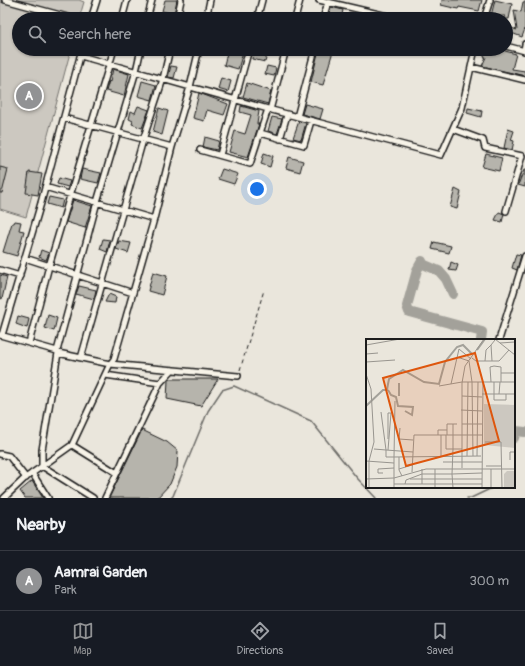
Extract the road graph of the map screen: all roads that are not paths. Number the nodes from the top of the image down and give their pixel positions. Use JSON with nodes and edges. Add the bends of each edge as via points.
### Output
{"nodes":[{"id":1,"x":5,"y":0,"type":"edge"},
{"id":2,"x":97,"y":0,"type":"edge"},
{"id":3,"x":127,"y":0,"type":"edge"},
{"id":4,"x":152,"y":0,"type":"edge"},
{"id":5,"x":181,"y":0,"type":"edge"},
{"id":6,"x":210,"y":0,"type":"edge"},
{"id":7,"x":262,"y":0,"type":"edge"},
{"id":8,"x":300,"y":0,"type":"edge"},
{"id":9,"x":319,"y":0,"type":"edge"},
{"id":10,"x":490,"y":0,"type":"edge"},
{"id":11,"x":328,"y":2,"type":"junction"},
{"id":12,"x":49,"y":12,"type":"edge"},
{"id":13,"x":93,"y":12,"type":"edge"},
{"id":14,"x":124,"y":12,"type":"edge"},
{"id":15,"x":149,"y":12,"type":"edge"},
{"id":16,"x":178,"y":12,"type":"edge"},
{"id":17,"x":207,"y":12,"type":"edge"},
{"id":18,"x":259,"y":12,"type":"edge"},
{"id":19,"x":297,"y":12,"type":"edge"},
{"id":20,"x":325,"y":12,"type":"edge"},
{"id":21,"x":370,"y":12,"type":"edge"},
{"id":22,"x":486,"y":12,"type":"edge"},
{"id":23,"x":525,"y":44,"type":"edge"},
{"id":24,"x":513,"y":48,"type":"edge"},
{"id":25,"x":524,"y":51,"type":"edge"},
{"id":26,"x":80,"y":56,"type":"joint"},
{"id":27,"x":112,"y":56,"type":"edge"},
{"id":28,"x":139,"y":56,"type":"edge"},
{"id":29,"x":168,"y":56,"type":"edge"},
{"id":30,"x":197,"y":56,"type":"edge"},
{"id":31,"x":247,"y":56,"type":"edge"},
{"id":32,"x":284,"y":56,"type":"edge"},
{"id":33,"x":313,"y":56,"type":"edge"},
{"id":34,"x":473,"y":56,"type":"edge"},
{"id":35,"x":110,"y":64,"type":"junction"},
{"id":36,"x":471,"y":67,"type":"junction"},
{"id":37,"x":136,"y":71,"type":"junction"},
{"id":38,"x":163,"y":79,"type":"junction"},
{"id":39,"x":525,"y":80,"type":"edge"},
{"id":40,"x":190,"y":87,"type":"junction"},
{"id":41,"x":236,"y":100,"type":"junction"},
{"id":42,"x":269,"y":110,"type":"junction"},
{"id":43,"x":287,"y":115,"type":"junction"},
{"id":44,"x":297,"y":117,"type":"junction"},
{"id":45,"x":64,"y":118,"type":"junction"},
{"id":46,"x":311,"y":121,"type":"junction"},
{"id":47,"x":92,"y":125,"type":"junction"},
{"id":48,"x":453,"y":129,"type":"junction"},
{"id":49,"x":118,"y":133,"type":"junction"},
{"id":50,"x":260,"y":133,"type":"junction"},
{"id":51,"x":280,"y":139,"type":"junction"},
{"id":52,"x":143,"y":140,"type":"junction"},
{"id":53,"x":172,"y":147,"type":"junction"},
{"id":54,"x":200,"y":150,"type":"dead end"},
{"id":55,"x":220,"y":155,"type":"junction"},
{"id":56,"x":45,"y":187,"type":"junction"},
{"id":57,"x":70,"y":194,"type":"junction"},
{"id":58,"x":97,"y":202,"type":"junction"},
{"id":59,"x":124,"y":210,"type":"junction"},
{"id":60,"x":506,"y":211,"type":"dead end"},
{"id":61,"x":154,"y":219,"type":"junction"},
{"id":62,"x":525,"y":256,"type":"edge"},
{"id":63,"x":25,"y":258,"type":"junction"},
{"id":64,"x":49,"y":266,"type":"junction"},
{"id":65,"x":0,"y":270,"type":"edge"},
{"id":66,"x":77,"y":275,"type":"junction"},
{"id":67,"x":20,"y":276,"type":"junction"},
{"id":68,"x":103,"y":283,"type":"junction"},
{"id":69,"x":133,"y":292,"type":"junction"},
{"id":70,"x":1,"y":335,"type":"edge"},
{"id":71,"x":499,"y":339,"type":"edge"},
{"id":72,"x":29,"y":342,"type":"junction"},
{"id":73,"x":57,"y":352,"type":"junction"},
{"id":74,"x":81,"y":358,"type":"junction"},
{"id":75,"x":110,"y":364,"type":"junction"},
{"id":76,"x":172,"y":370,"type":"junction"},
{"id":77,"x":105,"y":375,"type":"junction"},
{"id":78,"x":238,"y":376,"type":"road end"},
{"id":79,"x":160,"y":383,"type":"junction"},
{"id":80,"x":72,"y":445,"type":"junction"},
{"id":81,"x":0,"y":454,"type":"edge"},
{"id":82,"x":42,"y":466,"type":"junction"},
{"id":83,"x":32,"y":473,"type":"junction"},
{"id":84,"x":117,"y":473,"type":"junction"},
{"id":85,"x":26,"y":478,"type":"junction"},
{"id":86,"x":4,"y":498,"type":"edge"},
{"id":87,"x":48,"y":498,"type":"edge"},
{"id":88,"x":94,"y":498,"type":"edge"},
{"id":89,"x":105,"y":498,"type":"edge"}],
"edges":[{"from":1,"to":12,"type":"street"},
{"from":2,"to":13,"type":"street"},
{"from":3,"to":14,"type":"street"},
{"from":4,"to":15,"type":"street"},
{"from":5,"to":16,"type":"street"},
{"from":6,"to":17,"type":"street"},
{"from":7,"to":18,"type":"street"},
{"from":8,"to":19,"type":"street"},
{"from":9,"to":11,"type":"street"},
{"from":10,"to":22,"type":"street"},
{"from":11,"to":20,"type":"street"},
{"from":11,"to":21,"type":"street"},
{"from":23,"to":25,"type":"street"},
{"from":24,"to":25,"type":"street"},
{"from":26,"to":35,"type":"street"},
{"from":26,"to":45,"type":"street"},
{"from":27,"to":35,"type":"street"},
{"from":28,"to":37,"type":"street"},
{"from":29,"to":38,"type":"street"},
{"from":30,"to":40,"type":"street"},
{"from":31,"to":41,"type":"street"},
{"from":32,"to":42,"type":"street"},
{"from":33,"to":44,"type":"street"},
{"from":34,"to":36,"type":"street"},
{"from":35,"to":37,"type":"street"},
{"from":35,"to":47,"type":"street"},
{"from":36,"to":39,"type":"street"},
{"from":36,"to":48,"type":"street","via":[[462,108]]},
{"from":37,"to":38,"type":"street"},
{"from":37,"to":49,"type":"street"},
{"from":38,"to":40,"type":"street"},
{"from":38,"to":52,"type":"street"},
{"from":40,"to":41,"type":"street"},
{"from":40,"to":53,"type":"street"},
{"from":41,"to":42,"type":"street"},
{"from":41,"to":55,"type":"street"},
{"from":42,"to":43,"type":"street"},
{"from":42,"to":50,"type":"street"},
{"from":43,"to":44,"type":"street"},
{"from":43,"to":51,"type":"street"},
{"from":44,"to":46,"type":"street"},
{"from":45,"to":47,"type":"street"},
{"from":45,"to":56,"type":"street"},
{"from":46,"to":48,"type":"street","via":[[441,156]]},
{"from":46,"to":51,"type":"street","via":[[304,145]]},
{"from":47,"to":49,"type":"street"},
{"from":47,"to":57,"type":"street"},
{"from":48,"to":60,"type":"street","via":[[483,140],[485,148],[522,156]]},
{"from":49,"to":52,"type":"street"},
{"from":49,"to":58,"type":"street"},
{"from":50,"to":51,"type":"street"},
{"from":50,"to":55,"type":"street","via":[[250,164]]},
{"from":52,"to":53,"type":"street"},
{"from":52,"to":59,"type":"street"},
{"from":53,"to":61,"type":"street"},
{"from":54,"to":55,"type":"street"},
{"from":56,"to":57,"type":"street"},
{"from":56,"to":63,"type":"street"},
{"from":57,"to":58,"type":"street"},
{"from":57,"to":64,"type":"street"},
{"from":58,"to":59,"type":"street"},
{"from":58,"to":66,"type":"street"},
{"from":59,"to":61,"type":"street"},
{"from":59,"to":68,"type":"street"},
{"from":61,"to":69,"type":"street"},
{"from":62,"to":71,"type":"street"},
{"from":63,"to":64,"type":"street"},
{"from":63,"to":67,"type":"street"},
{"from":64,"to":66,"type":"street"},
{"from":64,"to":72,"type":"street"},
{"from":65,"to":67,"type":"street"},
{"from":66,"to":68,"type":"street"},
{"from":66,"to":73,"type":"street"},
{"from":67,"to":70,"type":"street"},
{"from":68,"to":69,"type":"street"},
{"from":68,"to":74,"type":"street"},
{"from":69,"to":75,"type":"street","via":[[114,359]]},
{"from":70,"to":72,"type":"street"},
{"from":72,"to":73,"type":"street"},
{"from":73,"to":74,"type":"street"},
{"from":73,"to":82,"type":"street","via":[[42,450]]},
{"from":74,"to":75,"type":"street"},
{"from":75,"to":76,"type":"street"},
{"from":75,"to":77,"type":"street"},
{"from":76,"to":78,"type":"street"},
{"from":76,"to":79,"type":"street"},
{"from":77,"to":79,"type":"street"},
{"from":77,"to":80,"type":"street"},
{"from":79,"to":84,"type":"street"},
{"from":80,"to":82,"type":"street"},
{"from":80,"to":84,"type":"street"},
{"from":81,"to":85,"type":"street","via":[[9,456]]},
{"from":82,"to":83,"type":"street"},
{"from":82,"to":88,"type":"street"},
{"from":83,"to":85,"type":"street"},
{"from":83,"to":87,"type":"street"},
{"from":84,"to":89,"type":"street"},
{"from":85,"to":86,"type":"street"}]}
